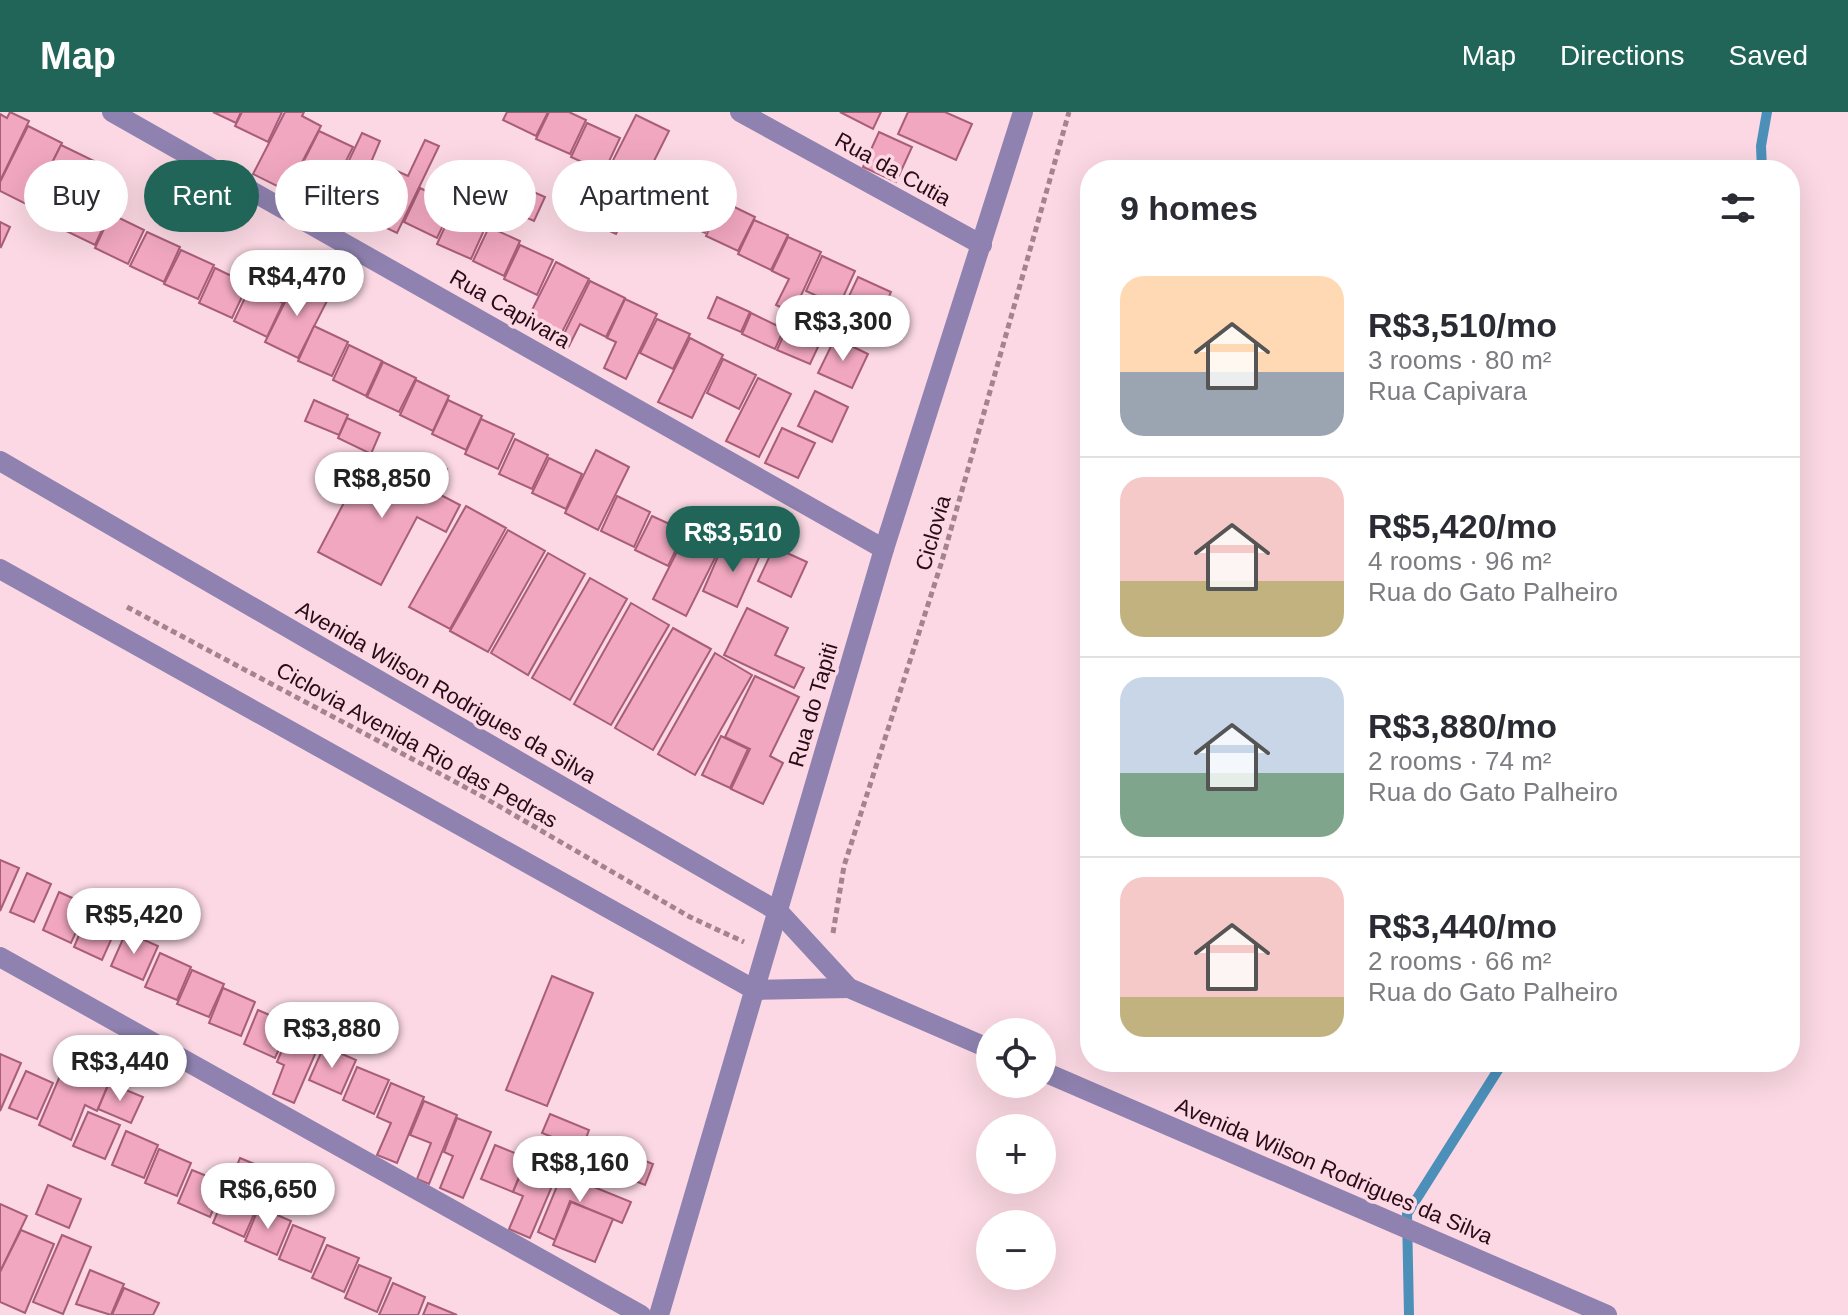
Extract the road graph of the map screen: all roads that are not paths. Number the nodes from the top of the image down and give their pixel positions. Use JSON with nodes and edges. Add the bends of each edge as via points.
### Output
{"nodes":[{"id":1,"x":112,"y":112,"type":"edge"},
{"id":2,"x":740,"y":112,"type":"edge"},
{"id":3,"x":1023,"y":112,"type":"edge"},
{"id":4,"x":982,"y":245,"type":"junction"},
{"id":5,"x":0,"y":461,"type":"edge"},
{"id":6,"x":884,"y":549,"type":"junction"},
{"id":7,"x":0,"y":569,"type":"edge"},
{"id":8,"x":779,"y":912,"type":"junction"},
{"id":9,"x":0,"y":957,"type":"edge"},
{"id":10,"x":849,"y":988,"type":"junction"},
{"id":11,"x":755,"y":990,"type":"junction"},
{"id":12,"x":976,"y":1043,"type":"edge"},
{"id":13,"x":1056,"y":1077,"type":"edge"},
{"id":14,"x":641,"y":1315,"type":"edge"},
{"id":15,"x":659,"y":1315,"type":"edge"},
{"id":16,"x":1607,"y":1315,"type":"edge"}],
"edges":[{"from":1,"to":6,"type":"street","name":"Rua Capivara"},
{"from":2,"to":4,"type":"street","name":"Rua da Cutia"},
{"from":3,"to":4,"type":"street","name":"Rua do Tapiti"},
{"from":4,"to":6,"type":"street","name":"Rua do Tapiti"},
{"from":5,"to":8,"type":"street","name":"Avenida Wilson Rodrigues da Silva"},
{"from":6,"to":8,"type":"street","name":"Rua do Tapiti"},
{"from":7,"to":11,"type":"street"},
{"from":8,"to":10,"type":"street","name":"Avenida Wilson Rodrigues da Silva"},
{"from":8,"to":11,"type":"street","name":"Rua do Tapiti"},
{"from":9,"to":14,"type":"street"},
{"from":10,"to":11,"type":"street","name":"Avenida Wilson Rodrigues da Silva"},
{"from":10,"to":12,"type":"street","name":"Avenida Wilson Rodrigues da Silva"},
{"from":11,"to":15,"type":"street","name":"Rua do Tapiti"},
{"from":13,"to":16,"type":"street","name":"Avenida Wilson Rodrigues da Silva"}]}
